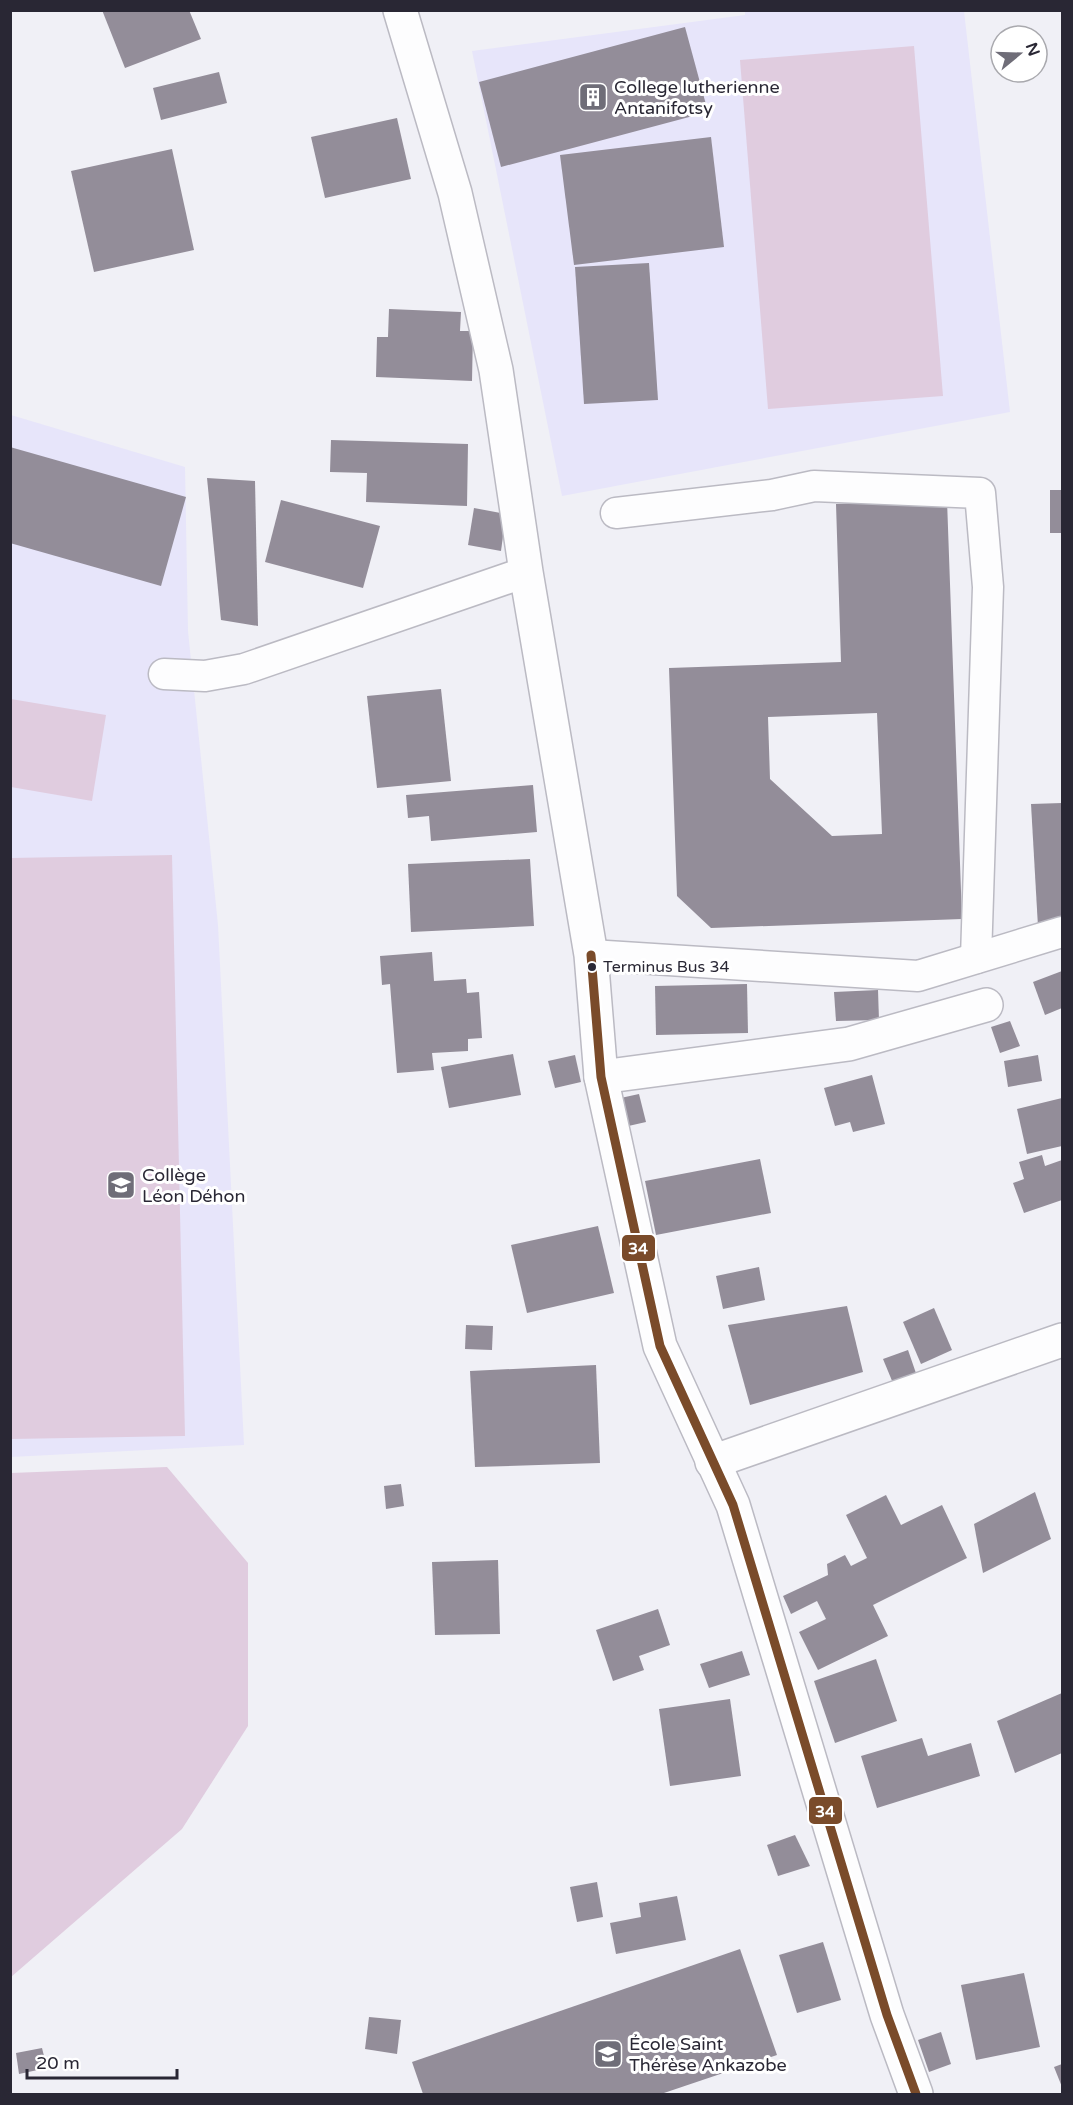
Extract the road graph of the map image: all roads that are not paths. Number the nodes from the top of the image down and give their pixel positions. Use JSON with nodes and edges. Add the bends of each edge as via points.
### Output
{"nodes":[{"id":1,"x":400,"y":10,"type":"edge"},
{"id":2,"x":616,"y":513,"type":"dead end"},
{"id":3,"x":526,"y":572,"type":"junction"},
{"id":4,"x":164,"y":674,"type":"dead end"},
{"id":5,"x":1062,"y":932,"type":"edge"},
{"id":6,"x":591,"y":955,"type":"junction"},
{"id":7,"x":976,"y":958,"type":"junction"},
{"id":8,"x":986,"y":1005,"type":"dead end"},
{"id":9,"x":601,"y":1077,"type":"junction"},
{"id":10,"x":1062,"y":1340,"type":"edge"},
{"id":11,"x":712,"y":1462,"type":"junction"},
{"id":12,"x":916,"y":2094,"type":"edge"}],
"edges":[{"from":1,"to":3,"type":"street","via":[[455,193],[496,370]]},
{"from":2,"to":7,"type":"lane","via":[[814,486],[980,493],[988,587]]},
{"from":3,"to":4,"type":"lane","via":[[244,669],[205,676]]},
{"from":3,"to":6,"type":"street"},
{"from":5,"to":7,"type":"lane"},
{"from":6,"to":7,"type":"lane","via":[[918,976]]},
{"from":6,"to":9,"type":"street"},
{"from":8,"to":9,"type":"street","via":[[849,1044]]},
{"from":9,"to":11,"type":"street","via":[[660,1347]]},
{"from":10,"to":11,"type":"street"},
{"from":11,"to":12,"type":"street","via":[[733,1505],[887,2015]]}]}
